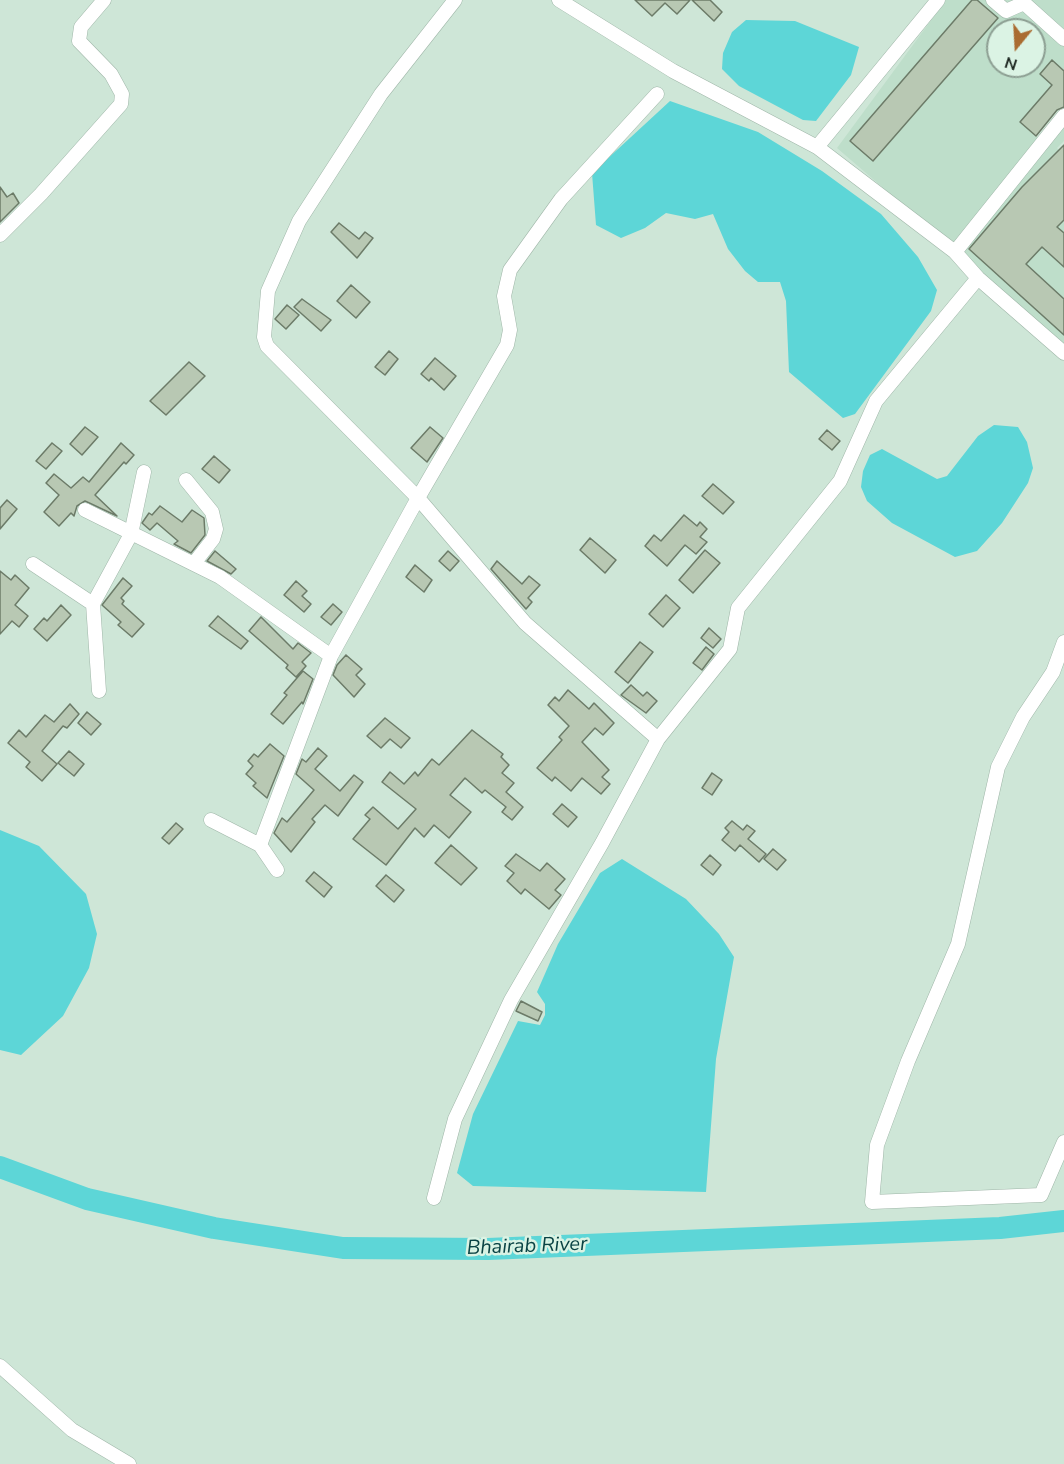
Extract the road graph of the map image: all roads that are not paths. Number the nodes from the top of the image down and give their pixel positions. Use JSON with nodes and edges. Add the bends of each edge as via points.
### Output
{"nodes":[{"id":1,"x":104,"y":0,"type":"edge"},
{"id":2,"x":455,"y":0,"type":"edge"},
{"id":3,"x":559,"y":0,"type":"edge"},
{"id":4,"x":938,"y":0,"type":"edge"},
{"id":5,"x":993,"y":0,"type":"edge"},
{"id":6,"x":1064,"y":39,"type":"edge"},
{"id":7,"x":657,"y":94,"type":"dead end"},
{"id":8,"x":1064,"y":116,"type":"edge"},
{"id":9,"x":817,"y":147,"type":"junction"},
{"id":10,"x":0,"y":235,"type":"edge"},
{"id":11,"x":955,"y":252,"type":"junction"},
{"id":12,"x":978,"y":278,"type":"junction"},
{"id":13,"x":1064,"y":353,"type":"edge"},
{"id":14,"x":144,"y":472,"type":"dead end"},
{"id":15,"x":186,"y":480,"type":"dead end"},
{"id":16,"x":418,"y":498,"type":"junction"},
{"id":17,"x":85,"y":510,"type":"dead end"},
{"id":18,"x":131,"y":534,"type":"junction"},
{"id":19,"x":195,"y":562,"type":"junction"},
{"id":20,"x":33,"y":564,"type":"dead end"},
{"id":21,"x":93,"y":604,"type":"junction"},
{"id":22,"x":1064,"y":642,"type":"edge"},
{"id":23,"x":332,"y":656,"type":"junction"},
{"id":24,"x":99,"y":692,"type":"dead end"},
{"id":25,"x":658,"y":739,"type":"junction"},
{"id":26,"x":211,"y":820,"type":"dead end"},
{"id":27,"x":260,"y":845,"type":"junction"},
{"id":28,"x":277,"y":870,"type":"dead end"},
{"id":29,"x":1064,"y":1142,"type":"edge"},
{"id":30,"x":434,"y":1198,"type":"dead end"},
{"id":31,"x":0,"y":1366,"type":"edge"},
{"id":32,"x":129,"y":1464,"type":"edge"}],
"edges":[{"from":1,"to":10,"type":"street","via":[[81,27],[79,41],[111,74],[122,94],[121,104]]},
{"from":2,"to":16,"type":"street","via":[[381,94],[299,221],[268,291],[264,337],[267,346]]},
{"from":3,"to":9,"type":"street","via":[[673,71]]},
{"from":4,"to":9,"type":"street"},
{"from":5,"to":6,"type":"street","via":[[1006,11],[1024,3]]},
{"from":7,"to":16,"type":"street","via":[[561,199],[510,270],[504,296],[510,330],[507,345]]},
{"from":8,"to":11,"type":"street"},
{"from":9,"to":11,"type":"street"},
{"from":11,"to":12,"type":"street"},
{"from":12,"to":13,"type":"street"},
{"from":12,"to":25,"type":"street","via":[[876,401],[840,480],[738,608],[730,649]]},
{"from":14,"to":18,"type":"street"},
{"from":15,"to":19,"type":"street","via":[[212,512],[216,529]]},
{"from":16,"to":23,"type":"street"},
{"from":16,"to":25,"type":"street","via":[[525,624]]},
{"from":17,"to":18,"type":"street"},
{"from":18,"to":19,"type":"street"},
{"from":18,"to":21,"type":"street"},
{"from":19,"to":23,"type":"street","via":[[246,593]]},
{"from":20,"to":21,"type":"street"},
{"from":21,"to":24,"type":"street"},
{"from":22,"to":29,"type":"street","via":[[1053,672],[1023,717],[998,767],[958,944],[877,1145],[872,1202],[1041,1196]]},
{"from":23,"to":27,"type":"street"},
{"from":25,"to":30,"type":"street","via":[[511,1000],[455,1119]]},
{"from":26,"to":27,"type":"street"},
{"from":27,"to":28,"type":"street"},
{"from":31,"to":32,"type":"street","via":[[72,1430]]}]}
